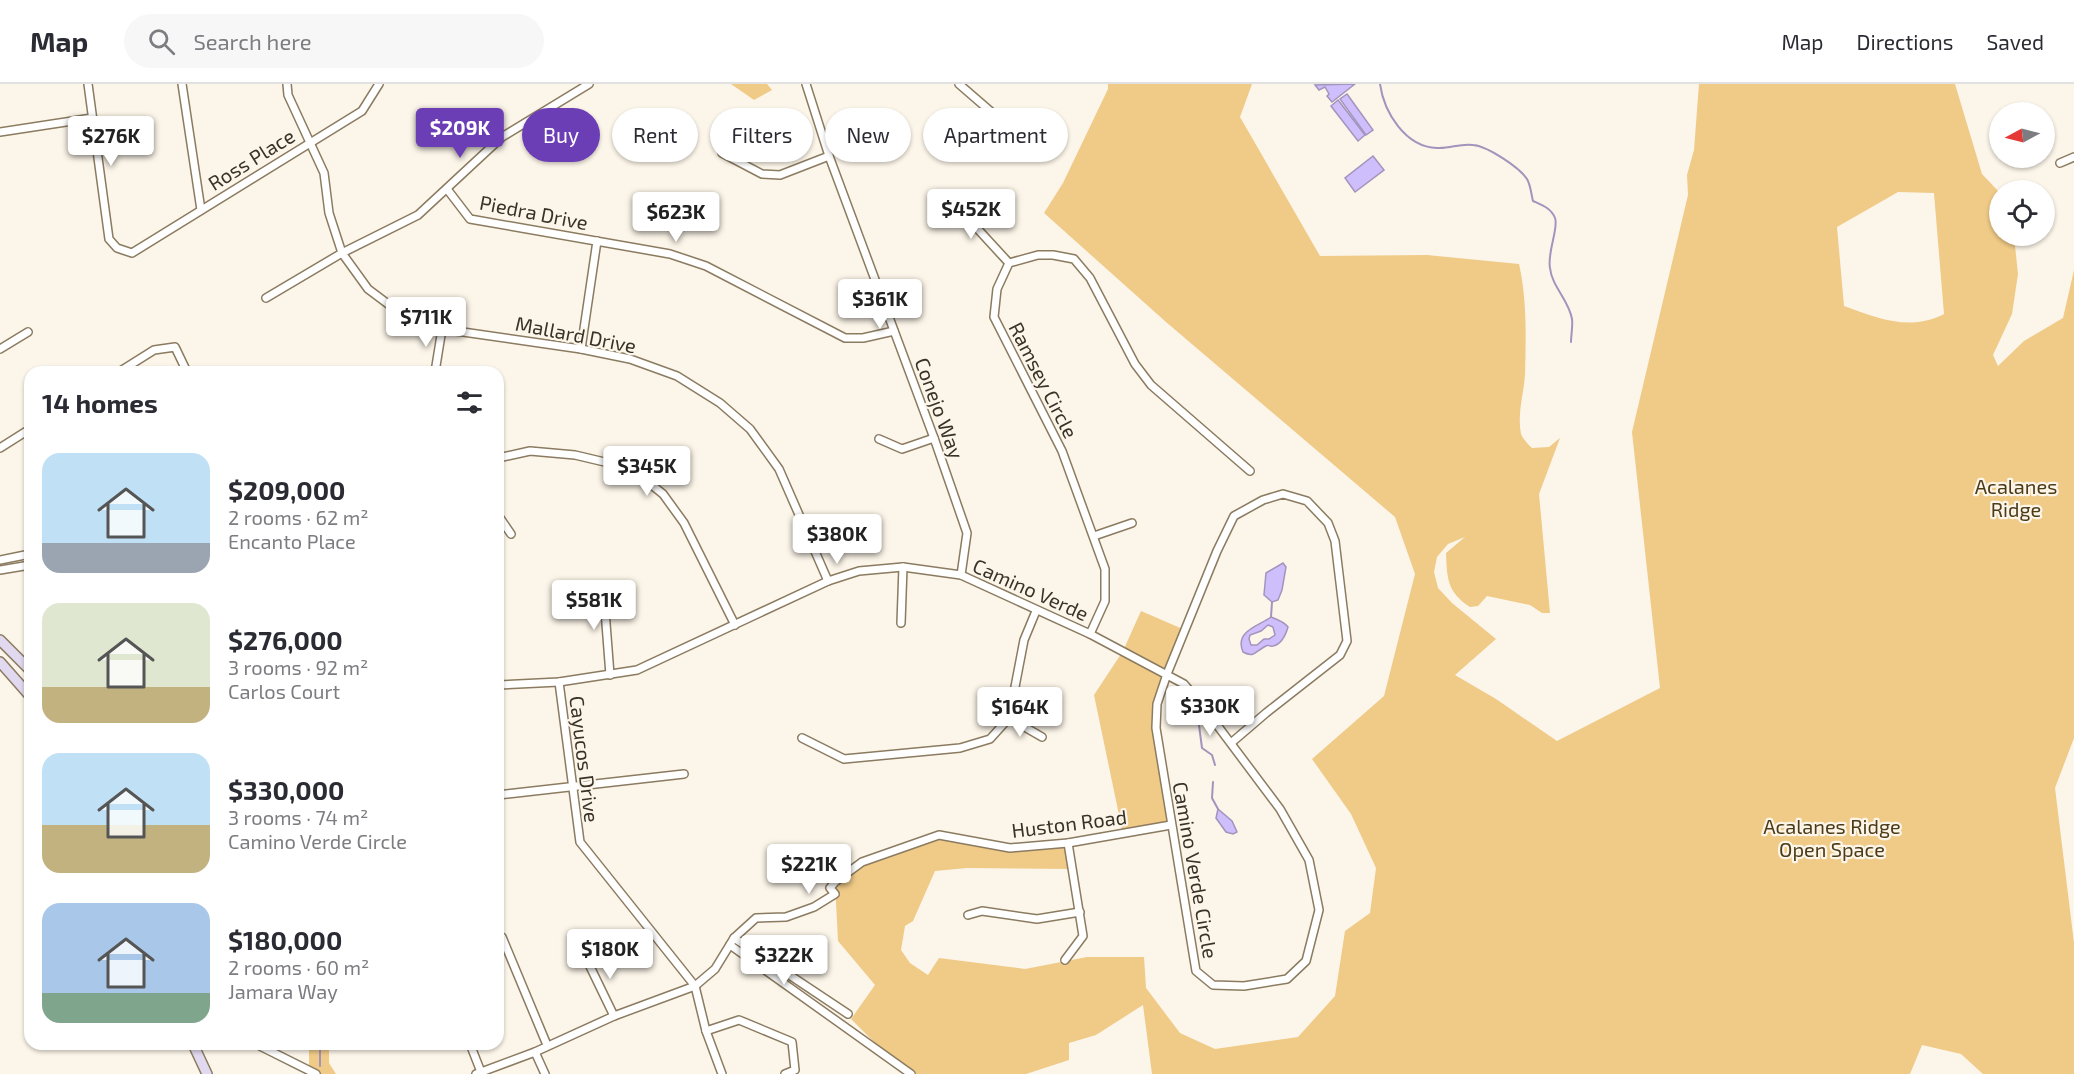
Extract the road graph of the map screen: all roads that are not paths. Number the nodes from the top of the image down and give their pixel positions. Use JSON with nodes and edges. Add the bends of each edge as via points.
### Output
{"nodes":[{"id":1,"x":88,"y":84,"type":"edge"},
{"id":2,"x":182,"y":84,"type":"edge"},
{"id":3,"x":286,"y":84,"type":"edge"},
{"id":4,"x":379,"y":84,"type":"edge"},
{"id":5,"x":589,"y":84,"type":"edge"},
{"id":6,"x":806,"y":84,"type":"edge"},
{"id":7,"x":959,"y":84,"type":"edge"},
{"id":8,"x":987,"y":108,"type":"edge"},
{"id":9,"x":92,"y":118,"type":"junction"},
{"id":10,"x":0,"y":132,"type":"edge"},
{"id":11,"x":309,"y":143,"type":"junction"},
{"id":12,"x":825,"y":143,"type":"edge"},
{"id":13,"x":2074,"y":157,"type":"edge"},
{"id":14,"x":825,"y":158,"type":"edge"},
{"id":15,"x":739,"y":162,"type":"edge"},
{"id":16,"x":831,"y":162,"type":"edge"},
{"id":17,"x":2061,"y":163,"type":"dead end"},
{"id":18,"x":447,"y":189,"type":"junction"},
{"id":19,"x":951,"y":200,"type":"dead end"},
{"id":20,"x":201,"y":210,"type":"junction"},
{"id":21,"x":597,"y":241,"type":"junction"},
{"id":22,"x":342,"y":253,"type":"junction"},
{"id":23,"x":1010,"y":263,"type":"junction"},
{"id":24,"x":266,"y":297,"type":"dead end"},
{"id":25,"x":442,"y":329,"type":"junction"},
{"id":26,"x":894,"y":331,"type":"junction"},
{"id":27,"x":28,"y":333,"type":"dead end"},
{"id":28,"x":581,"y":349,"type":"junction"},
{"id":29,"x":0,"y":350,"type":"edge"},
{"id":30,"x":129,"y":366,"type":"edge"},
{"id":31,"x":184,"y":366,"type":"edge"},
{"id":32,"x":436,"y":366,"type":"edge"},
{"id":33,"x":24,"y":433,"type":"edge"},
{"id":34,"x":934,"y":438,"type":"junction"},
{"id":35,"x":879,"y":439,"type":"dead end"},
{"id":36,"x":0,"y":448,"type":"edge"},
{"id":37,"x":504,"y":457,"type":"edge"},
{"id":38,"x":1250,"y":471,"type":"dead end"},
{"id":39,"x":1132,"y":523,"type":"dead end"},
{"id":40,"x":504,"y":524,"type":"edge"},
{"id":41,"x":511,"y":534,"type":"dead end"},
{"id":42,"x":1095,"y":536,"type":"junction"},
{"id":43,"x":24,"y":555,"type":"edge"},
{"id":44,"x":0,"y":560,"type":"edge"},
{"id":45,"x":24,"y":566,"type":"edge"},
{"id":46,"x":903,"y":567,"type":"junction"},
{"id":47,"x":0,"y":570,"type":"edge"},
{"id":48,"x":961,"y":575,"type":"junction"},
{"id":49,"x":828,"y":581,"type":"junction"},
{"id":50,"x":603,"y":585,"type":"dead end"},
{"id":51,"x":1036,"y":610,"type":"junction"},
{"id":52,"x":901,"y":622,"type":"dead end"},
{"id":53,"x":735,"y":625,"type":"junction"},
{"id":54,"x":1090,"y":634,"type":"junction"},
{"id":55,"x":1,"y":641,"type":"edge"},
{"id":56,"x":0,"y":662,"type":"edge"},
{"id":57,"x":24,"y":664,"type":"edge"},
{"id":58,"x":1167,"y":674,"type":"junction"},
{"id":59,"x":610,"y":675,"type":"junction"},
{"id":60,"x":559,"y":682,"type":"junction"},
{"id":61,"x":504,"y":685,"type":"edge"},
{"id":62,"x":24,"y":689,"type":"edge"},
{"id":63,"x":1009,"y":718,"type":"junction"},
{"id":64,"x":1042,"y":737,"type":"dead end"},
{"id":65,"x":802,"y":738,"type":"dead end"},
{"id":66,"x":1231,"y":743,"type":"junction"},
{"id":67,"x":684,"y":774,"type":"dead end"},
{"id":68,"x":572,"y":786,"type":"junction"},
{"id":69,"x":504,"y":794,"type":"edge"},
{"id":70,"x":1171,"y":825,"type":"junction"},
{"id":71,"x":1068,"y":843,"type":"junction"},
{"id":72,"x":1080,"y":912,"type":"junction"},
{"id":73,"x":968,"y":915,"type":"dead end"},
{"id":74,"x":732,"y":941,"type":"junction"},
{"id":75,"x":504,"y":942,"type":"edge"},
{"id":76,"x":584,"y":954,"type":"dead end"},
{"id":77,"x":1065,"y":960,"type":"dead end"},
{"id":78,"x":695,"y":986,"type":"junction"},
{"id":79,"x":848,"y":1014,"type":"dead end"},
{"id":80,"x":614,"y":1016,"type":"junction"},
{"id":81,"x":706,"y":1031,"type":"junction"},
{"id":82,"x":547,"y":1045,"type":"junction"},
{"id":83,"x":196,"y":1050,"type":"edge"},
{"id":84,"x":268,"y":1050,"type":"edge"},
{"id":85,"x":472,"y":1050,"type":"edge"},
{"id":86,"x":535,"y":1052,"type":"junction"},
{"id":87,"x":478,"y":1073,"type":"edge"},
{"id":88,"x":207,"y":1074,"type":"edge"},
{"id":89,"x":316,"y":1074,"type":"edge"},
{"id":90,"x":545,"y":1074,"type":"edge"},
{"id":91,"x":722,"y":1074,"type":"edge"},
{"id":92,"x":785,"y":1074,"type":"edge"},
{"id":93,"x":911,"y":1074,"type":"edge"}],
"edges":[{"from":1,"to":9,"type":"street"},
{"from":2,"to":20,"type":"street"},
{"from":3,"to":11,"type":"street","name":"Mallard Drive"},
{"from":4,"to":11,"type":"street","name":"Ross Place","via":[[362,111]]},
{"from":5,"to":18,"type":"street","via":[[502,137]]},
{"from":6,"to":12,"type":"street","name":"Conejo Way"},
{"from":7,"to":8,"type":"street"},
{"from":9,"to":10,"type":"street"},
{"from":9,"to":20,"type":"street","name":"Ross Place","via":[[109,239],[117,248],[132,253]]},
{"from":11,"to":20,"type":"street","name":"Ross Place"},
{"from":11,"to":22,"type":"street","name":"Mallard Drive","via":[[324,173],[328,213]]},
{"from":13,"to":17,"type":"street"},
{"from":14,"to":15,"type":"street","via":[[780,175],[762,174]]},
{"from":16,"to":26,"type":"street","name":"Conejo Way"},
{"from":18,"to":21,"type":"street","name":"Piedra Drive","via":[[470,219]]},
{"from":18,"to":22,"type":"street","via":[[418,215]]},
{"from":19,"to":23,"type":"street"},
{"from":21,"to":26,"type":"street","name":"Piedra Drive","via":[[670,254],[706,266],[845,338]]},
{"from":21,"to":28,"type":"street"},
{"from":22,"to":24,"type":"street"},
{"from":22,"to":25,"type":"street","name":"Mallard Drive","via":[[369,289],[386,303],[404,316]]},
{"from":23,"to":38,"type":"street","via":[[1038,255],[1074,259],[1090,278],[1151,385]]},
{"from":23,"to":42,"type":"street","name":"Ramsey Circle","via":[[997,290],[994,317],[1062,451]]},
{"from":25,"to":28,"type":"street","name":"Mallard Drive"},
{"from":25,"to":32,"type":"street"},
{"from":26,"to":34,"type":"street","name":"Conejo Way"},
{"from":27,"to":29,"type":"street"},
{"from":28,"to":49,"type":"street","name":"Mallard Drive","via":[[630,359],[677,376],[720,403],[750,429],[779,469]]},
{"from":30,"to":31,"type":"street","via":[[154,350],[175,347]]},
{"from":33,"to":36,"type":"street"},
{"from":34,"to":35,"type":"street","via":[[902,449]]},
{"from":34,"to":48,"type":"street","name":"Conejo Way","via":[[967,533]]},
{"from":37,"to":53,"type":"street","via":[[530,451],[575,455],[613,464],[643,478],[663,494],[684,522]]},
{"from":39,"to":42,"type":"street"},
{"from":40,"to":41,"type":"street"},
{"from":42,"to":54,"type":"street","name":"Ramsey Circle","via":[[1105,569],[1105,601]]},
{"from":43,"to":44,"type":"street"},
{"from":45,"to":47,"type":"street"},
{"from":46,"to":48,"type":"street","name":"Camino Verde"},
{"from":46,"to":49,"type":"street","name":"Camino Verde","via":[[859,571]]},
{"from":46,"to":52,"type":"street"},
{"from":48,"to":51,"type":"street","name":"Camino Verde"},
{"from":49,"to":53,"type":"street","name":"Camino Verde"},
{"from":50,"to":59,"type":"street"},
{"from":51,"to":54,"type":"street","name":"Camino Verde"},
{"from":51,"to":63,"type":"street","via":[[1024,640]]},
{"from":53,"to":59,"type":"street","name":"Camino Verde","via":[[637,670]]},
{"from":54,"to":58,"type":"street","name":"Camino Verde"},
{"from":55,"to":57,"type":"main road"},
{"from":56,"to":62,"type":"main road"},
{"from":58,"to":66,"type":"street","name":"Camino Verde Circle","via":[[1184,684]]},
{"from":58,"to":66,"type":"street","via":[[1234,516],[1283,494],[1307,501],[1328,523],[1335,541],[1347,641],[1340,655]]},
{"from":58,"to":70,"type":"street","name":"Camino Verde Circle","via":[[1157,704],[1156,728]]},
{"from":59,"to":60,"type":"street","name":"Camino Verde"},
{"from":60,"to":61,"type":"street","name":"Camino Verde"},
{"from":60,"to":68,"type":"street","name":"Cayucos Drive"},
{"from":63,"to":64,"type":"street"},
{"from":63,"to":65,"type":"street","via":[[990,739],[960,748],[844,759]]},
{"from":66,"to":70,"type":"street","name":"Camino Verde Circle","via":[[1280,809],[1309,860],[1319,910],[1306,961],[1287,980],[1244,986],[1213,985],[1196,971]]},
{"from":67,"to":68,"type":"street"},
{"from":68,"to":69,"type":"street"},
{"from":68,"to":78,"type":"street","name":"Cayucos Drive","via":[[580,842]]},
{"from":70,"to":71,"type":"street","name":"Huston Road"},
{"from":71,"to":72,"type":"street"},
{"from":71,"to":74,"type":"street","name":"Huston Road","via":[[1010,848],[939,835],[862,862],[835,882],[830,888],[835,894],[814,907],[786,917],[756,918]]},
{"from":72,"to":73,"type":"street","via":[[1037,919],[982,911]]},
{"from":72,"to":77,"type":"street","via":[[1083,936]]},
{"from":74,"to":78,"type":"street","name":"Huston Road","via":[[715,969]]},
{"from":74,"to":79,"type":"street"},
{"from":74,"to":93,"type":"street"},
{"from":75,"to":82,"type":"street"},
{"from":76,"to":80,"type":"street"},
{"from":78,"to":80,"type":"street","name":"Huston Road"},
{"from":78,"to":81,"type":"street"},
{"from":80,"to":82,"type":"street","name":"Huston Road"},
{"from":81,"to":91,"type":"street"},
{"from":81,"to":92,"type":"street","via":[[739,1020],[792,1042],[795,1070]]},
{"from":82,"to":86,"type":"street","name":"Huston Road"},
{"from":83,"to":88,"type":"main road"},
{"from":84,"to":89,"type":"street"},
{"from":85,"to":87,"type":"street"},
{"from":86,"to":87,"type":"street","name":"Huston Road"},
{"from":86,"to":90,"type":"street"}]}
